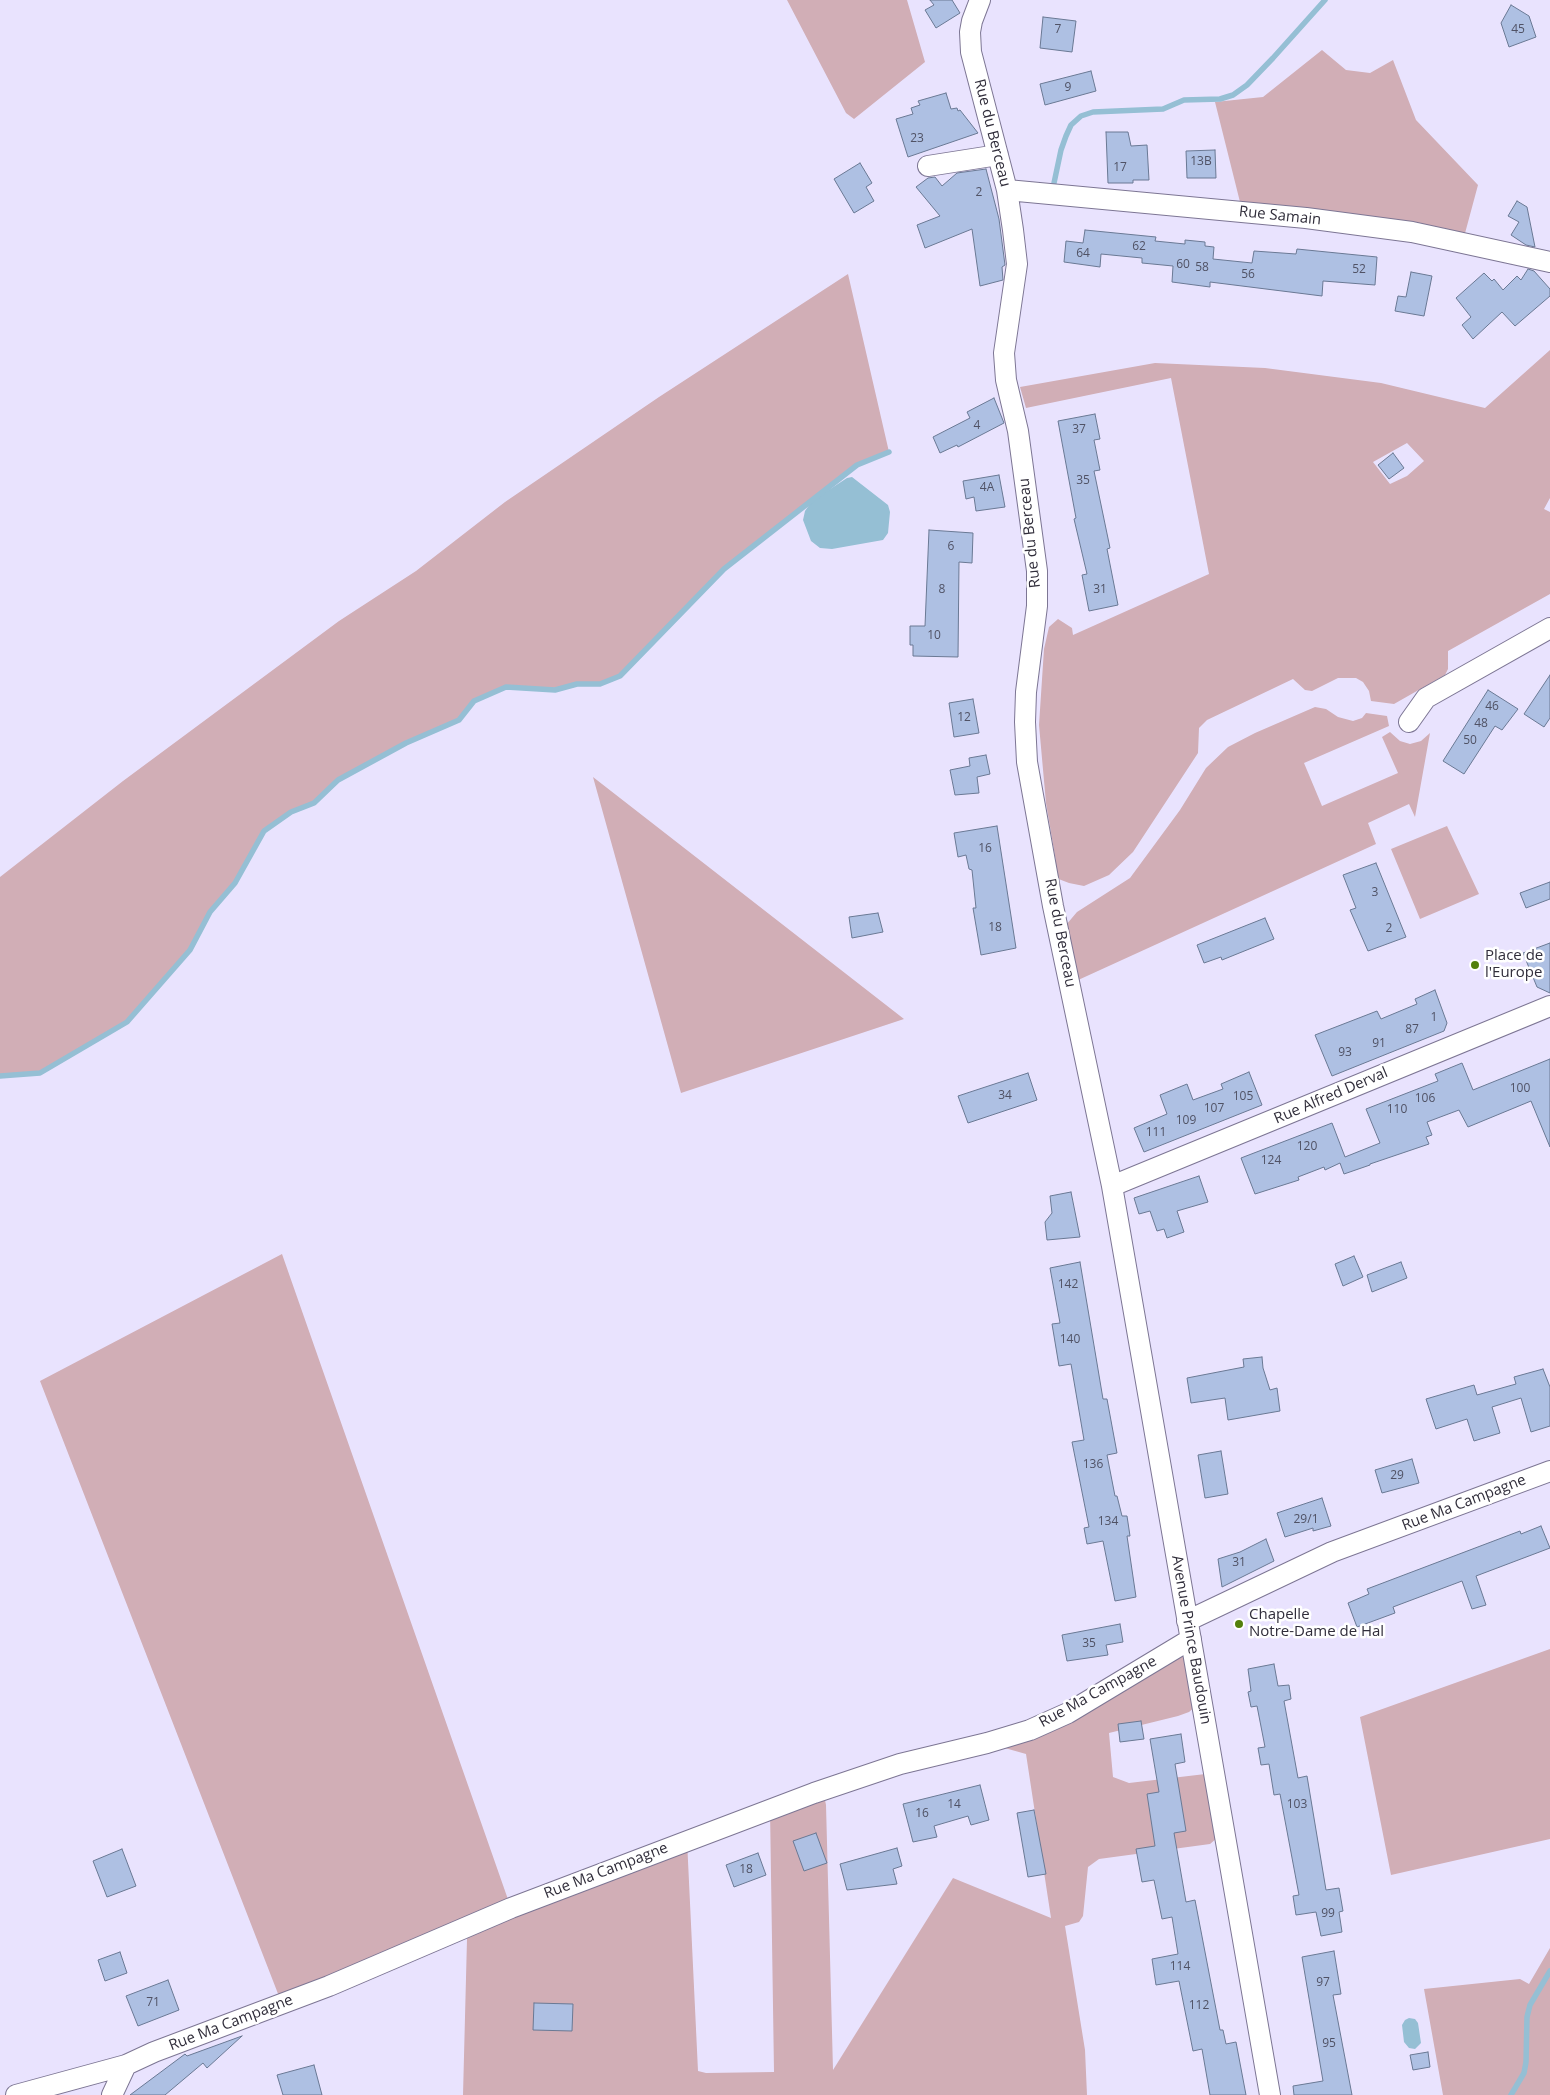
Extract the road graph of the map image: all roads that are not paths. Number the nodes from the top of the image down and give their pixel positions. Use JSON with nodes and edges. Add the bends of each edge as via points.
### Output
{"nodes":[{"id":1,"x":980,"y":0,"type":"edge"},
{"id":2,"x":998,"y":155,"type":"junction"},
{"id":3,"x":928,"y":166,"type":"dead end"},
{"id":4,"x":1007,"y":190,"type":"junction"},
{"id":5,"x":1550,"y":262,"type":"edge"},
{"id":6,"x":1550,"y":628,"type":"edge"},
{"id":7,"x":1409,"y":722,"type":"dead end"},
{"id":8,"x":1550,"y":1006,"type":"edge"},
{"id":9,"x":1112,"y":1186,"type":"junction"},
{"id":10,"x":1550,"y":1471,"type":"edge"},
{"id":11,"x":1189,"y":1630,"type":"junction"},
{"id":12,"x":126,"y":2066,"type":"junction"},
{"id":13,"x":16,"y":2095,"type":"edge"},
{"id":14,"x":112,"y":2095,"type":"edge"},
{"id":15,"x":1270,"y":2095,"type":"edge"}],
"edges":[{"from":1,"to":2,"type":"street","name":"Rue du Berceau","via":[[970,32],[971,52]]},
{"from":2,"to":3,"type":"street"},
{"from":2,"to":4,"type":"street","name":"Rue du Berceau"},
{"from":4,"to":5,"type":"street","name":"Rue Samain","via":[[1316,219],[1412,232]]},
{"from":4,"to":9,"type":"street","name":"Rue du Berceau","via":[[1017,264],[1004,353],[1006,380],[1018,430],[1037,571],[1037,612],[1024,722],[1027,762],[1055,915]]},
{"from":6,"to":7,"type":"street","via":[[1426,698]]},
{"from":8,"to":9,"type":"street","name":"Rue Alfred Derval"},
{"from":9,"to":11,"type":"street","name":"Avenue Prince Baudouin"},
{"from":10,"to":11,"type":"street","name":"Rue Ma Campagne","via":[[1332,1552]]},
{"from":11,"to":12,"type":"street","name":"Rue Ma Campagne","via":[[1076,1708],[1036,1728],[900,1764],[688,1840],[511,1908],[329,1986],[154,2052]]},
{"from":11,"to":15,"type":"street","name":"Avenue Prince Baudouin"},
{"from":12,"to":13,"type":"street","name":"Rue Ma Campagne"},
{"from":12,"to":14,"type":"street"}]}
